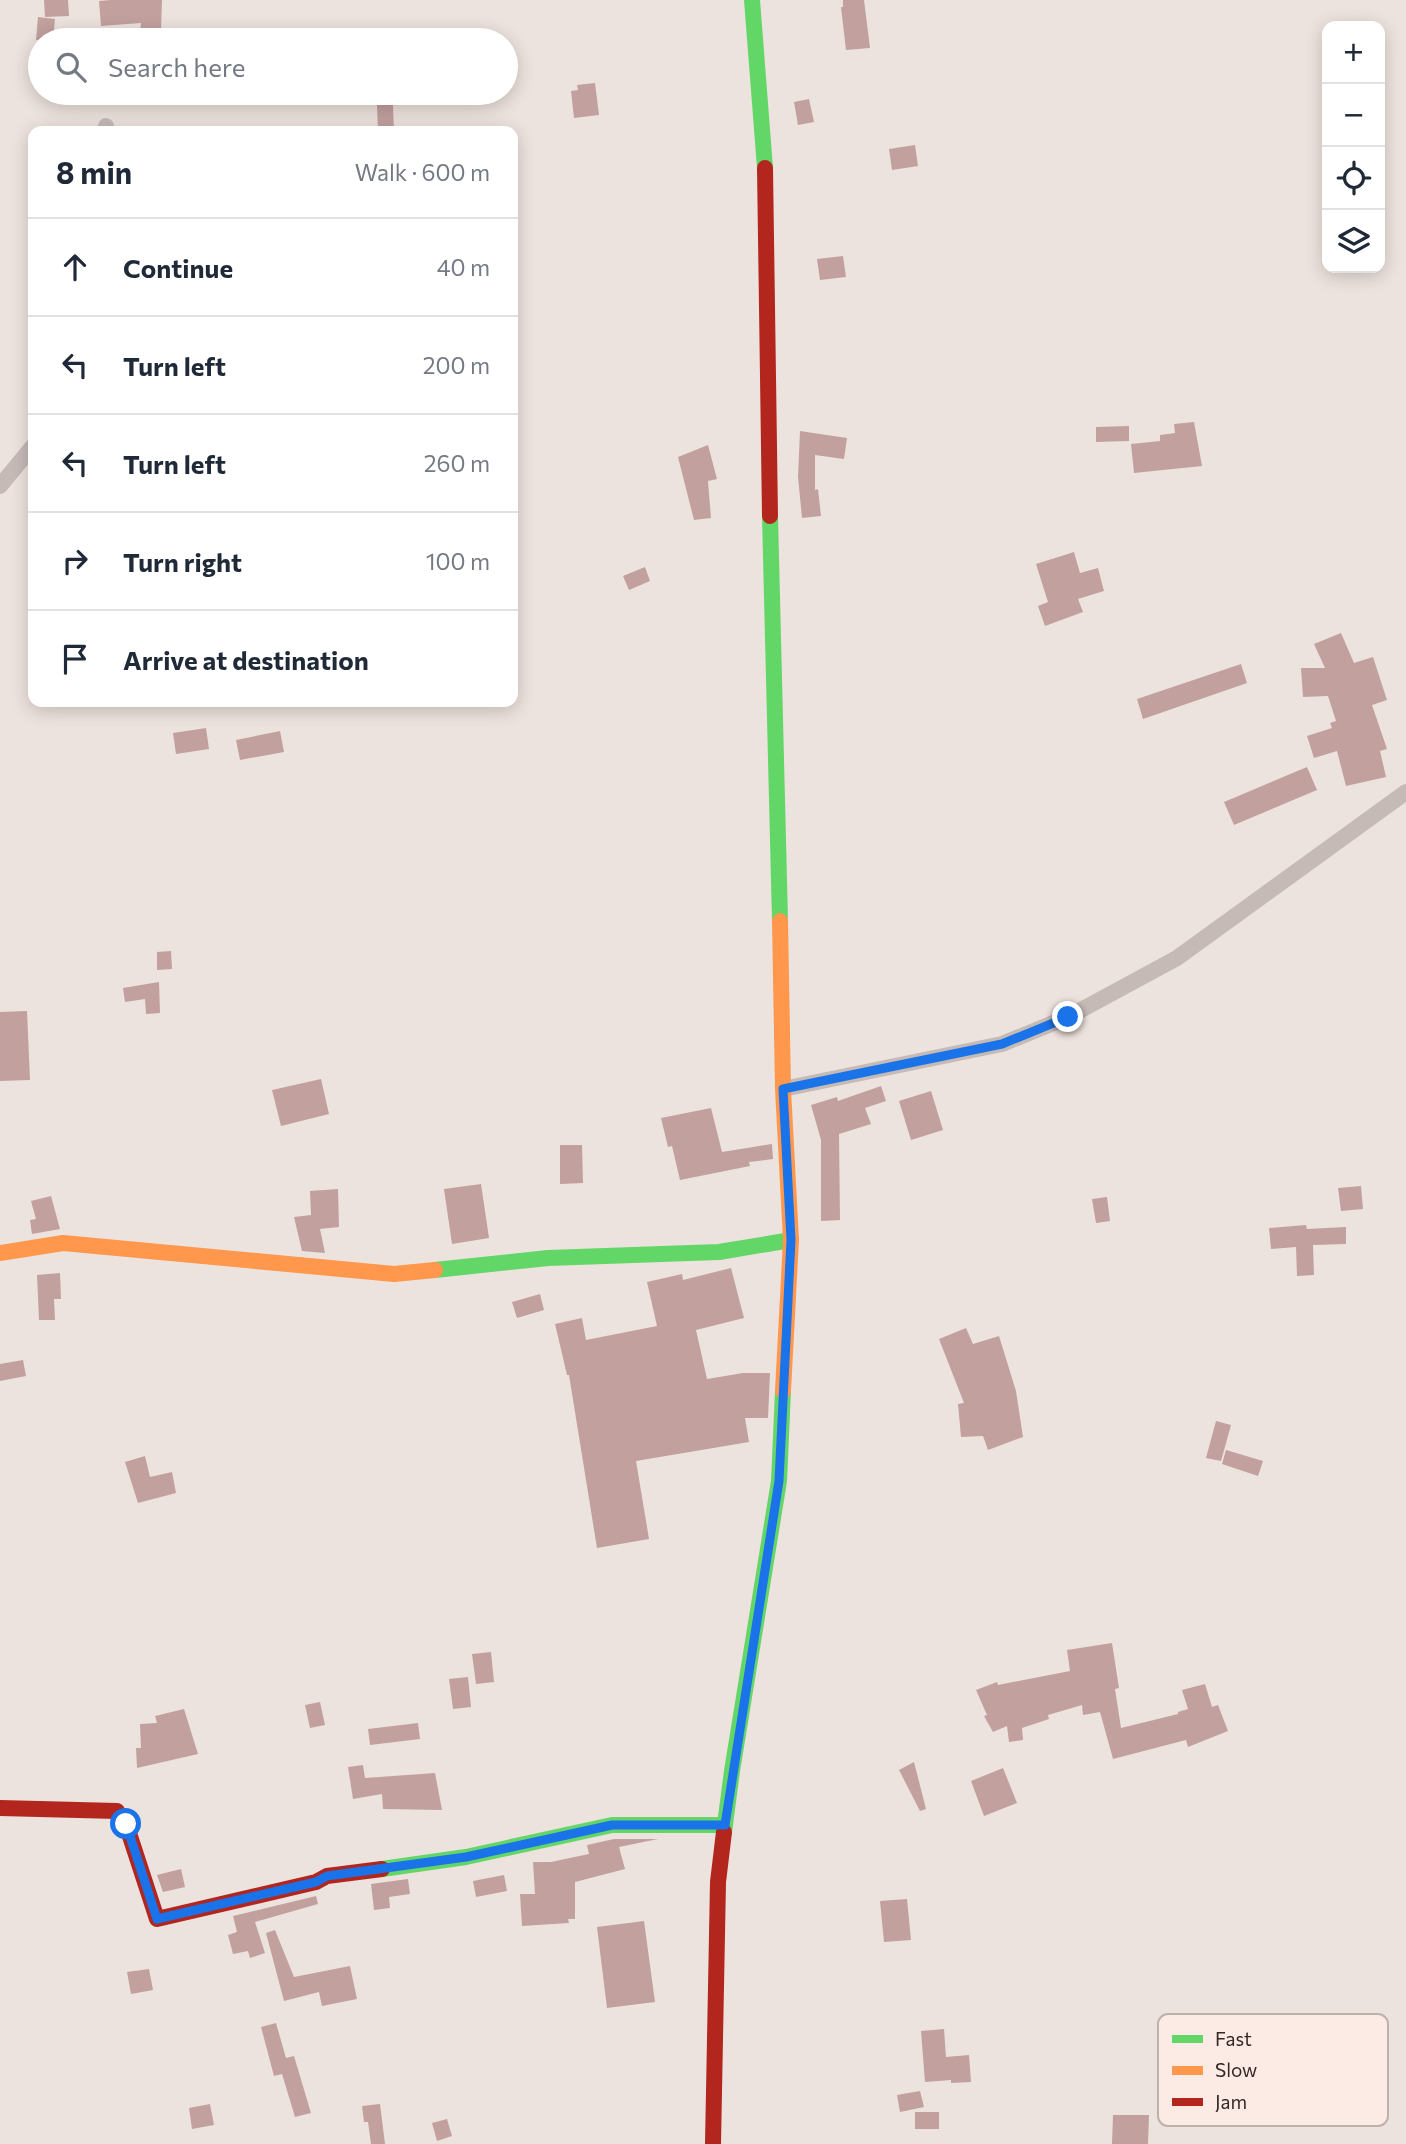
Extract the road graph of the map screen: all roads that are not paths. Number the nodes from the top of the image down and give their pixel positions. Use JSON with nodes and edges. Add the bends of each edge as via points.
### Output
{"nodes":[{"id":1,"x":752,"y":0,"type":"edge"},
{"id":2,"x":28,"y":452,"type":"edge"},
{"id":3,"x":0,"y":486,"type":"edge"},
{"id":4,"x":1406,"y":792,"type":"edge"},
{"id":5,"x":783,"y":1089,"type":"junction"},
{"id":6,"x":791,"y":1240,"type":"junction"},
{"id":7,"x":0,"y":1253,"type":"edge"},
{"id":8,"x":0,"y":1808,"type":"edge"},
{"id":9,"x":725,"y":1825,"type":"junction"},
{"id":10,"x":713,"y":2144,"type":"edge"}],
"edges":[{"from":1,"to":5,"type":"street","via":[[767,227]]},
{"from":2,"to":3,"type":"street"},
{"from":4,"to":5,"type":"street","via":[[1177,958],[1068,1017],[1002,1044]]},
{"from":5,"to":6,"type":"street"},
{"from":6,"to":7,"type":"street","via":[[719,1252],[548,1258],[394,1273],[63,1243]]},
{"from":6,"to":9,"type":"street","via":[[779,1481]]},
{"from":8,"to":9,"type":"street","via":[[117,1811],[126,1824],[157,1919],[327,1876],[466,1857],[612,1825]]},
{"from":9,"to":10,"type":"street","via":[[718,1882]]}]}
